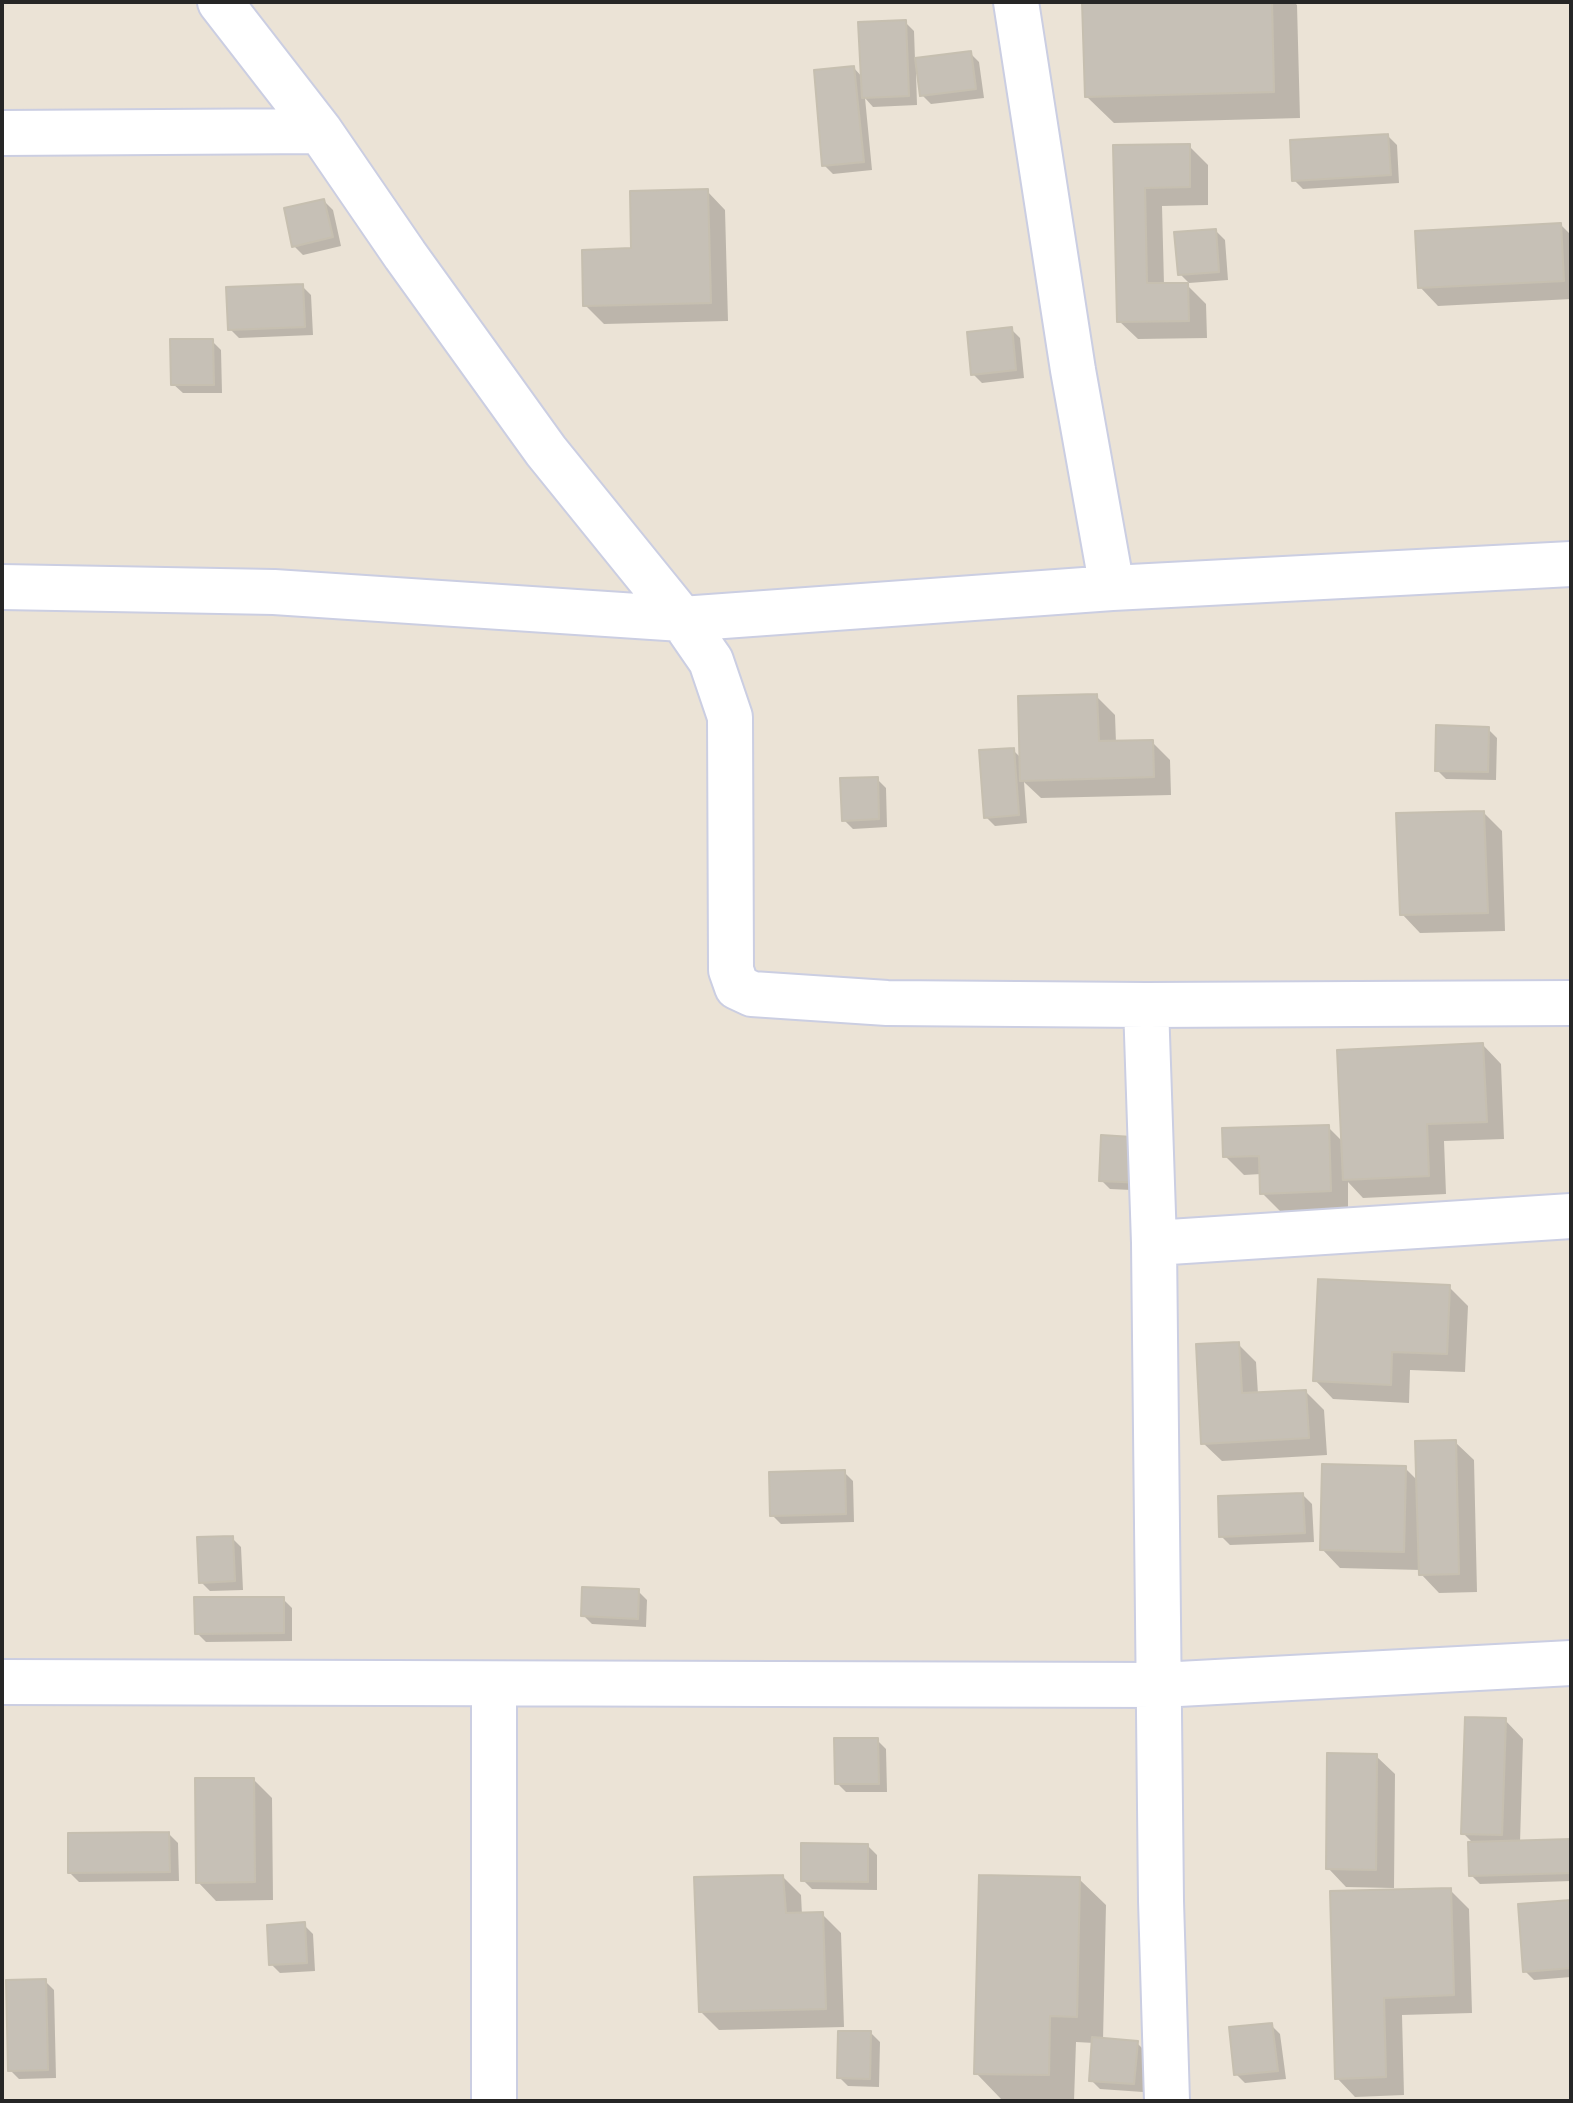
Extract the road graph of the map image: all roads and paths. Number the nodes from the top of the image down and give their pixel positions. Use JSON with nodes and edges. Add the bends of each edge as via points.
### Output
{"nodes":[{"id":1,"x":220,"y":2,"type":"edge"},
{"id":2,"x":1016,"y":2,"type":"edge"},
{"id":3,"x":320,"y":131,"type":"junction"},
{"id":4,"x":2,"y":133,"type":"edge"},
{"id":5,"x":1571,"y":564,"type":"edge"},
{"id":6,"x":2,"y":587,"type":"edge"},
{"id":7,"x":1112,"y":588,"type":"junction"},
{"id":8,"x":682,"y":619,"type":"junction"},
{"id":9,"x":1571,"y":1003,"type":"edge"},
{"id":10,"x":1146,"y":1005,"type":"junction"},
{"id":11,"x":1571,"y":1216,"type":"edge"},
{"id":12,"x":1154,"y":1243,"type":"junction"},
{"id":13,"x":1571,"y":1663,"type":"edge"},
{"id":14,"x":2,"y":1682,"type":"edge"},
{"id":15,"x":494,"y":1685,"type":"junction"},
{"id":16,"x":1160,"y":1685,"type":"junction"},
{"id":17,"x":494,"y":2101,"type":"edge"},
{"id":18,"x":1167,"y":2101,"type":"edge"}],
"edges":[{"from":1,"to":3,"type":"street"},
{"from":2,"to":7,"type":"street"},
{"from":3,"to":4,"type":"street"},
{"from":3,"to":8,"type":"street","via":[[546,451]]},
{"from":5,"to":7,"type":"street"},
{"from":6,"to":8,"type":"street","via":[[274,592]]},
{"from":7,"to":8,"type":"street"},
{"from":8,"to":10,"type":"street","via":[[711,661],[730,717],[731,970],[737,987],[752,994],[887,1003]]},
{"from":9,"to":10,"type":"street"},
{"from":10,"to":12,"type":"street"},
{"from":11,"to":12,"type":"street"},
{"from":12,"to":16,"type":"street"},
{"from":13,"to":16,"type":"street"},
{"from":14,"to":15,"type":"street"},
{"from":15,"to":16,"type":"street"},
{"from":15,"to":17,"type":"street"},
{"from":16,"to":18,"type":"street"}]}
